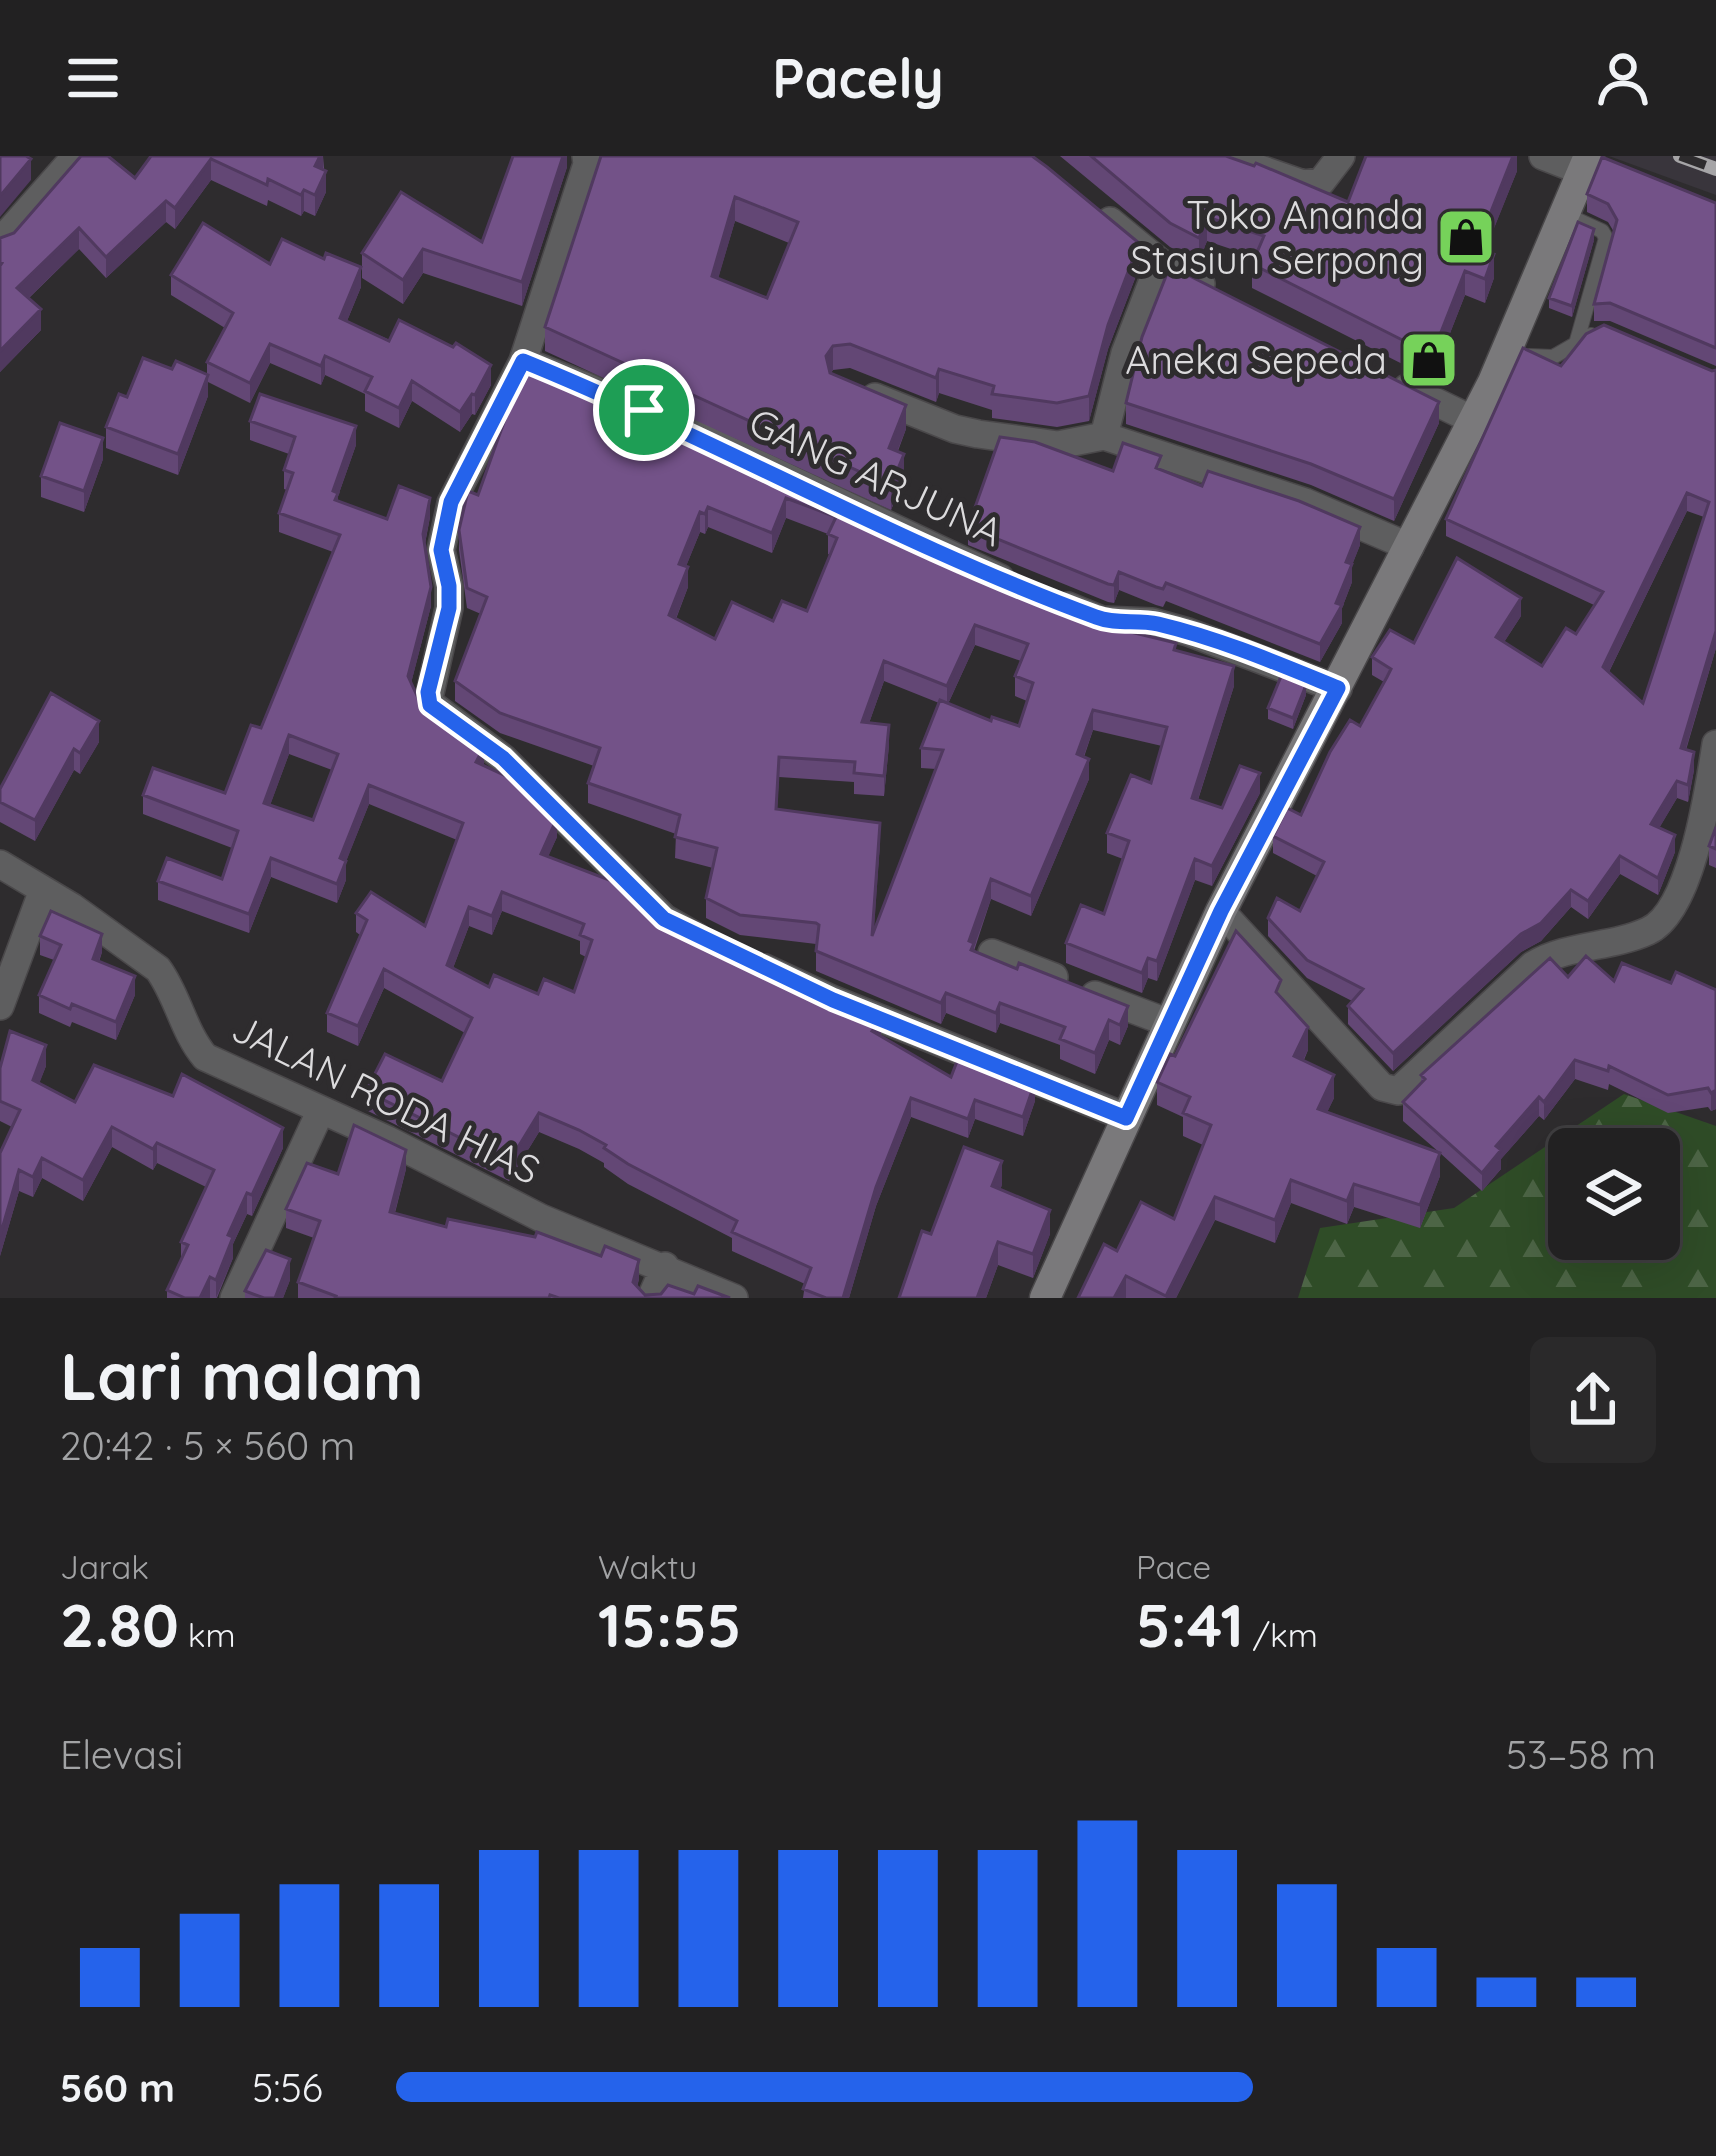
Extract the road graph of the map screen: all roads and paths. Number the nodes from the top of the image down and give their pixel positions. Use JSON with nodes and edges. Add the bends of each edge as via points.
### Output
{"nodes":[{"id":1,"x":76,"y":156,"type":"edge"},
{"id":2,"x":586,"y":156,"type":"edge"},
{"id":3,"x":1223,"y":156,"type":"edge"},
{"id":4,"x":1341,"y":156,"type":"edge"},
{"id":5,"x":1543,"y":156,"type":"edge"},
{"id":6,"x":1586,"y":164,"type":"edge"},
{"id":7,"x":1092,"y":205,"type":"edge"},
{"id":8,"x":1567,"y":215,"type":"junction"},
{"id":9,"x":0,"y":242,"type":"edge"},
{"id":10,"x":1160,"y":262,"type":"junction"},
{"id":11,"x":1219,"y":293,"type":"edge"},
{"id":12,"x":1606,"y":331,"type":"edge"},
{"id":13,"x":1576,"y":344,"type":"junction"},
{"id":14,"x":1507,"y":352,"type":"junction"},
{"id":15,"x":523,"y":361,"type":"junction"},
{"id":16,"x":1389,"y":380,"type":"edge"},
{"id":17,"x":843,"y":385,"type":"edge"},
{"id":18,"x":1473,"y":420,"type":"junction"},
{"id":19,"x":1104,"y":436,"type":"junction"},
{"id":20,"x":1410,"y":548,"type":"junction"},
{"id":21,"x":1338,"y":688,"type":"junction"},
{"id":22,"x":1716,"y":744,"type":"edge"},
{"id":23,"x":0,"y":864,"type":"edge"},
{"id":24,"x":43,"y":890,"type":"junction"},
{"id":25,"x":1221,"y":911,"type":"junction"},
{"id":26,"x":992,"y":953,"type":"edge"},
{"id":27,"x":0,"y":1006,"type":"edge"},
{"id":28,"x":1169,"y":1023,"type":"junction"},
{"id":29,"x":320,"y":1112,"type":"junction"},
{"id":30,"x":1126,"y":1118,"type":"junction"},
{"id":31,"x":665,"y":1266,"type":"junction"},
{"id":32,"x":234,"y":1298,"type":"edge"},
{"id":33,"x":651,"y":1298,"type":"edge"},
{"id":34,"x":734,"y":1298,"type":"edge"},
{"id":35,"x":1045,"y":1298,"type":"edge"}],
"edges":[{"from":1,"to":9,"type":"street"},
{"from":2,"to":15,"type":"street"},
{"from":3,"to":4,"type":"street","via":[[1303,184],[1321,182]]},
{"from":5,"to":6,"type":"street"},
{"from":6,"to":8,"type":"main road"},
{"from":7,"to":10,"type":"street"},
{"from":8,"to":13,"type":"lane","via":[[1606,238]]},
{"from":8,"to":14,"type":"main road"},
{"from":10,"to":11,"type":"street"},
{"from":10,"to":19,"type":"street"},
{"from":12,"to":13,"type":"lane"},
{"from":13,"to":14,"type":"lane","via":[[1544,358]]},
{"from":14,"to":18,"type":"main road"},
{"from":15,"to":21,"type":"street","name":"GANG ARJUNA","via":[[1037,594],[1102,620],[1188,632]]},
{"from":15,"to":30,"type":"street","via":[[451,502],[441,550],[449,608],[430,705],[503,758],[664,919],[833,1000]]},
{"from":16,"to":18,"type":"street"},
{"from":17,"to":19,"type":"street","via":[[978,434],[1058,445]]},
{"from":18,"to":20,"type":"main road"},
{"from":19,"to":20,"type":"street","via":[[1304,502]]},
{"from":20,"to":21,"type":"main road"},
{"from":21,"to":25,"type":"main road"},
{"from":22,"to":25,"type":"street","via":[[1688,870],[1664,919],[1644,933],[1533,965],[1398,1091],[1382,1087]]},
{"from":23,"to":24,"type":"street","name":"JALAN RODA HIAS"},
{"from":24,"to":27,"type":"street"},
{"from":24,"to":29,"type":"street","name":"JALAN RODA HIAS","via":[[158,969],[205,1057]]},
{"from":25,"to":28,"type":"main road"},
{"from":26,"to":28,"type":"street"},
{"from":28,"to":30,"type":"main road"},
{"from":29,"to":31,"type":"street","name":"JALAN RODA HIAS","via":[[541,1218]]},
{"from":29,"to":32,"type":"street"},
{"from":30,"to":35,"type":"main road"},
{"from":31,"to":33,"type":"street"},
{"from":31,"to":34,"type":"street","name":"JALAN RODA HIAS"}]}
